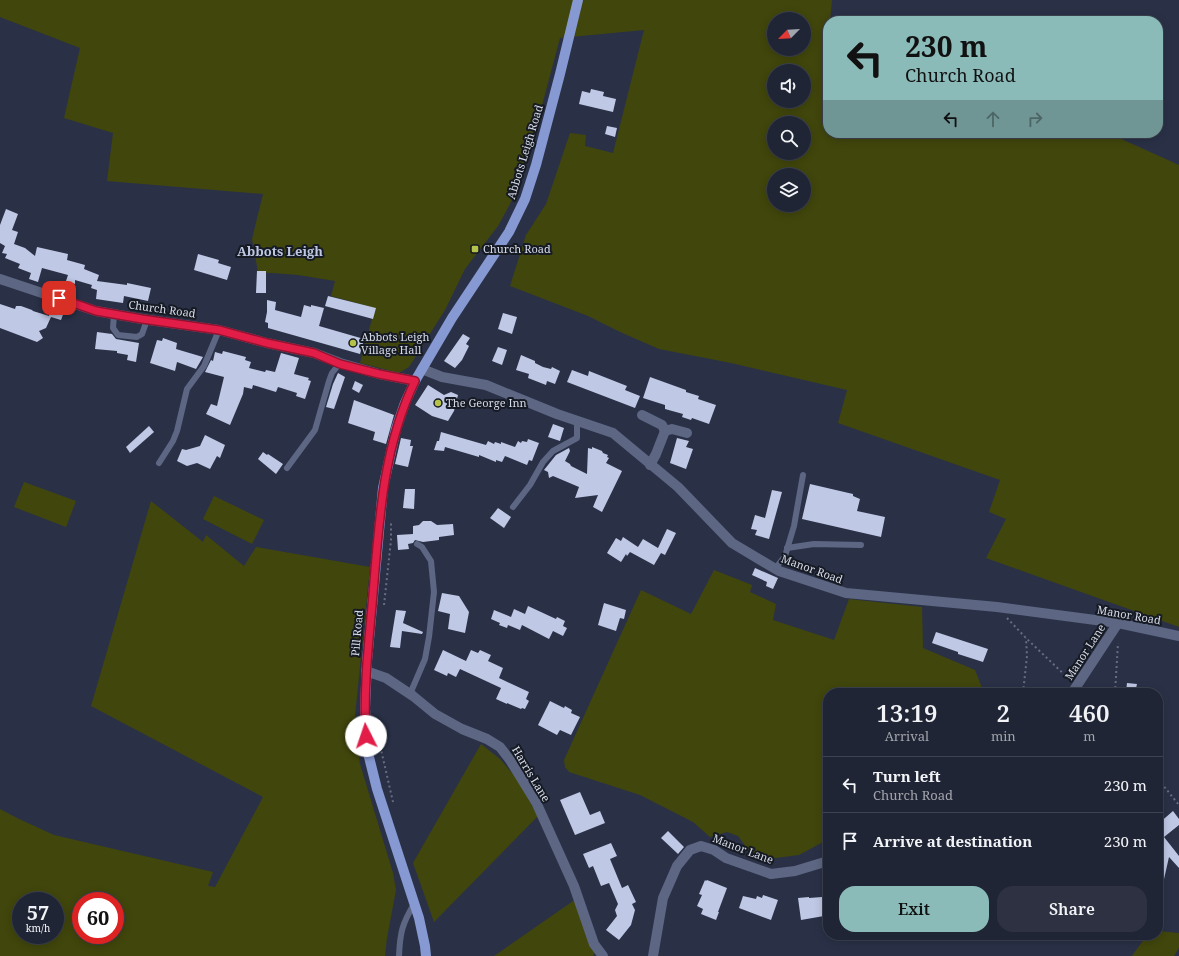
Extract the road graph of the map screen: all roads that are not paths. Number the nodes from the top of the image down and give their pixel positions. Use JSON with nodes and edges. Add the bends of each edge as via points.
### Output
{"nodes":[{"id":1,"x":578,"y":0,"type":"edge"},
{"id":2,"x":0,"y":279,"type":"edge"},
{"id":3,"x":114,"y":314,"type":"junction"},
{"id":4,"x":147,"y":320,"type":"junction"},
{"id":5,"x":219,"y":330,"type":"junction"},
{"id":6,"x":340,"y":364,"type":"junction"},
{"id":7,"x":422,"y":369,"type":"junction"},
{"id":8,"x":415,"y":381,"type":"junction"},
{"id":9,"x":642,"y":415,"type":"dead end"},
{"id":10,"x":577,"y":420,"type":"junction"},
{"id":11,"x":665,"y":431,"type":"junction"},
{"id":12,"x":687,"y":433,"type":"dead end"},
{"id":13,"x":160,"y":463,"type":"dead end"},
{"id":14,"x":650,"y":465,"type":"junction"},
{"id":15,"x":287,"y":468,"type":"dead end"},
{"id":16,"x":803,"y":476,"type":"dead end"},
{"id":17,"x":513,"y":507,"type":"dead end"},
{"id":18,"x":417,"y":544,"type":"dead end"},
{"id":19,"x":861,"y":545,"type":"dead end"},
{"id":20,"x":787,"y":548,"type":"junction"},
{"id":21,"x":775,"y":569,"type":"junction"},
{"id":22,"x":1118,"y":623,"type":"junction"},
{"id":23,"x":1179,"y":636,"type":"edge"},
{"id":24,"x":366,"y":671,"type":"junction"},
{"id":25,"x":1076,"y":688,"type":"edge"},
{"id":26,"x":410,"y":694,"type":"junction"},
{"id":27,"x":823,"y":863,"type":"edge"},
{"id":28,"x":414,"y":904,"type":"junction"},
{"id":29,"x":399,"y":956,"type":"edge"},
{"id":30,"x":426,"y":956,"type":"edge"},
{"id":31,"x":603,"y":956,"type":"edge"},
{"id":32,"x":653,"y":956,"type":"edge"}],
"edges":[{"from":1,"to":7,"type":"main road","name":"Abbots Leigh Road","via":[[525,199],[509,232],[452,318]]},
{"from":2,"to":3,"type":"street","name":"Church Road","via":[[96,311]]},
{"from":3,"to":4,"type":"street","name":"Church Road"},
{"from":3,"to":4,"type":"lane","via":[[113,328],[118,334],[137,337],[142,334]]},
{"from":4,"to":5,"type":"street","name":"Church Road"},
{"from":5,"to":6,"type":"street","name":"Church Road","via":[[314,353]]},
{"from":5,"to":13,"type":"lane","via":[[204,366],[187,389],[178,432]]},
{"from":6,"to":8,"type":"street","name":"Church Road"},
{"from":6,"to":15,"type":"lane","via":[[332,373],[315,430]]},
{"from":7,"to":8,"type":"main road","name":"Abbots Leigh Road"},
{"from":7,"to":10,"type":"street","name":"Manor Road","via":[[442,377],[486,385]]},
{"from":8,"to":24,"type":"main road","name":"Pill Road","via":[[404,403],[402,420],[396,429],[383,488]]},
{"from":9,"to":11,"type":"street","via":[[662,425]]},
{"from":10,"to":14,"type":"street","name":"Manor Road","via":[[613,433]]},
{"from":10,"to":17,"type":"lane","via":[[577,438],[553,451]]},
{"from":11,"to":12,"type":"street"},
{"from":11,"to":14,"type":"street"},
{"from":14,"to":21,"type":"street","name":"Manor Road","via":[[678,487],[732,543]]},
{"from":16,"to":20,"type":"lane","via":[[794,526]]},
{"from":18,"to":26,"type":"lane","via":[[431,561],[434,592],[430,637],[425,659]]},
{"from":19,"to":20,"type":"lane","via":[[814,544]]},
{"from":20,"to":21,"type":"lane"},
{"from":21,"to":22,"type":"street","name":"Manor Road","via":[[846,593],[997,607]]},
{"from":22,"to":23,"type":"street","name":"Manor Road"},
{"from":22,"to":25,"type":"street","name":"Manor Lane"},
{"from":24,"to":26,"type":"street","name":"Harris Lane","via":[[386,678]]},
{"from":24,"to":28,"type":"main road","name":"Pill Road","via":[[367,750]]},
{"from":26,"to":31,"type":"street","name":"Harris Lane","via":[[435,714],[500,747],[510,760],[536,802],[574,886],[594,944]]},
{"from":27,"to":32,"type":"street","name":"Manor Lane","via":[[795,871],[770,874],[701,846],[690,850],[677,866],[662,898]]},
{"from":28,"to":29,"type":"lane","via":[[405,919],[400,935]]},
{"from":28,"to":30,"type":"main road","name":"Pill Road"}]}
